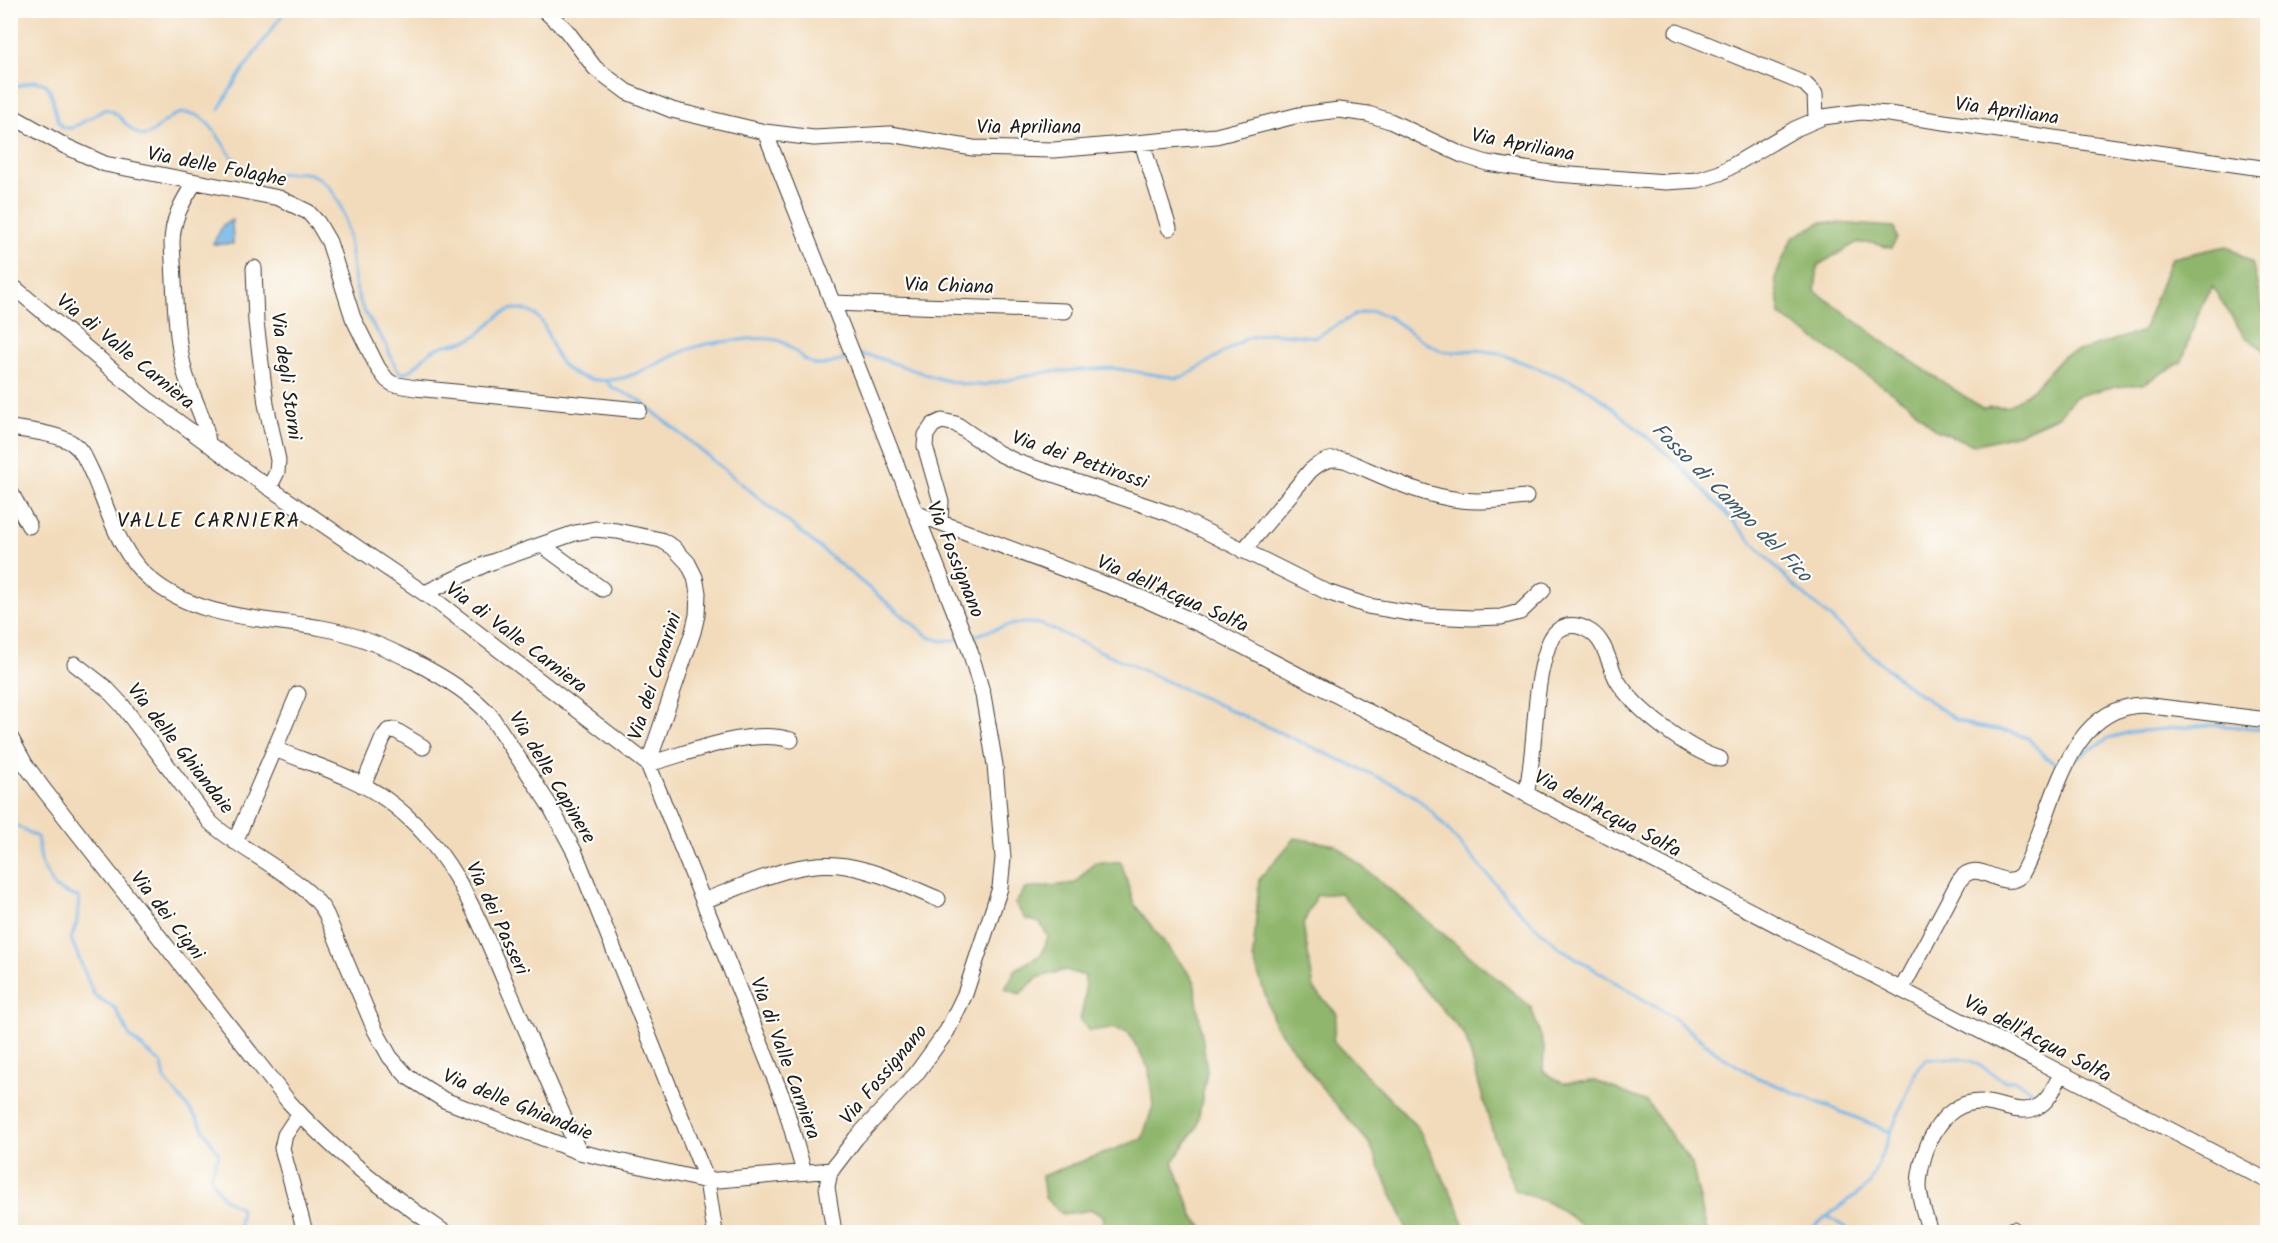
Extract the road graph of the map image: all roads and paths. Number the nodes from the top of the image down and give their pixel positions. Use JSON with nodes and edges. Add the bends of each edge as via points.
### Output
{"nodes":[{"id":1,"x":544,"y":10,"type":"edge"},
{"id":2,"x":1677,"y":32,"type":"dead end"},
{"id":3,"x":10,"y":115,"type":"edge"},
{"id":4,"x":1816,"y":119,"type":"junction"},
{"id":5,"x":765,"y":132,"type":"junction"},
{"id":6,"x":1142,"y":142,"type":"junction"},
{"id":7,"x":2268,"y":169,"type":"edge"},
{"id":8,"x":195,"y":182,"type":"junction"},
{"id":9,"x":1169,"y":228,"type":"dead end"},
{"id":10,"x":254,"y":268,"type":"dead end"},
{"id":11,"x":10,"y":284,"type":"edge"},
{"id":12,"x":832,"y":303,"type":"junction"},
{"id":13,"x":1065,"y":310,"type":"dead end"},
{"id":14,"x":639,"y":410,"type":"dead end"},
{"id":15,"x":10,"y":428,"type":"edge"},
{"id":16,"x":208,"y":444,"type":"junction"},
{"id":17,"x":269,"y":488,"type":"junction"},
{"id":18,"x":10,"y":491,"type":"edge"},
{"id":19,"x":1527,"y":497,"type":"dead end"},
{"id":20,"x":915,"y":513,"type":"junction"},
{"id":21,"x":940,"y":522,"type":"junction"},
{"id":22,"x":28,"y":526,"type":"dead end"},
{"id":23,"x":542,"y":545,"type":"junction"},
{"id":24,"x":1243,"y":551,"type":"junction"},
{"id":25,"x":602,"y":589,"type":"dead end"},
{"id":26,"x":1543,"y":590,"type":"dead end"},
{"id":27,"x":424,"y":593,"type":"junction"},
{"id":28,"x":75,"y":663,"type":"dead end"},
{"id":29,"x":298,"y":694,"type":"dead end"},
{"id":30,"x":2268,"y":720,"type":"edge"},
{"id":31,"x":10,"y":737,"type":"edge"},
{"id":32,"x":791,"y":740,"type":"dead end"},
{"id":33,"x":423,"y":747,"type":"dead end"},
{"id":34,"x":274,"y":749,"type":"junction"},
{"id":35,"x":1720,"y":759,"type":"dead end"},
{"id":36,"x":648,"y":764,"type":"junction"},
{"id":37,"x":363,"y":786,"type":"junction"},
{"id":38,"x":1526,"y":794,"type":"junction"},
{"id":39,"x":234,"y":842,"type":"junction"},
{"id":40,"x":938,"y":899,"type":"dead end"},
{"id":41,"x":703,"y":901,"type":"junction"},
{"id":42,"x":1901,"y":990,"type":"junction"},
{"id":43,"x":2061,"y":1074,"type":"junction"},
{"id":44,"x":299,"y":1114,"type":"junction"},
{"id":45,"x":579,"y":1152,"type":"junction"},
{"id":46,"x":832,"y":1170,"type":"junction"},
{"id":47,"x":804,"y":1172,"type":"junction"},
{"id":48,"x":707,"y":1181,"type":"junction"},
{"id":49,"x":2268,"y":1181,"type":"edge"},
{"id":50,"x":305,"y":1233,"type":"edge"},
{"id":51,"x":444,"y":1233,"type":"edge"},
{"id":52,"x":715,"y":1233,"type":"edge"},
{"id":53,"x":834,"y":1233,"type":"edge"},
{"id":54,"x":1930,"y":1233,"type":"edge"}],
"edges":[{"from":1,"to":5,"type":"street","via":[[564,27],[595,68],[627,92],[680,112]]},
{"from":2,"to":4,"type":"street","via":[[1805,84],[1815,94]]},
{"from":3,"to":8,"type":"street","name":"Via delle Folaghe","via":[[99,162]]},
{"from":4,"to":6,"type":"street","name":"Via Apriliana","via":[[1727,170],[1677,182],[1600,179],[1497,165],[1462,155],[1390,121],[1346,111],[1299,115],[1216,136]]},
{"from":4,"to":7,"type":"street","name":"Via Apriliana","via":[[1845,113],[1883,114]]},
{"from":5,"to":6,"type":"street","name":"Via Apriliana","via":[[814,138],[890,134],[1008,150]]},
{"from":5,"to":12,"type":"street","name":"Via Fossignano"},
{"from":6,"to":9,"type":"street"},
{"from":8,"to":14,"type":"street","name":"Via delle Folaghe","via":[[279,198],[312,216],[329,242],[360,334],[381,373],[393,384]]},
{"from":8,"to":16,"type":"street","via":[[177,213],[172,244],[182,359],[206,426]]},
{"from":10,"to":17,"type":"street","name":"Via degli Storni","via":[[263,384],[278,460]]},
{"from":11,"to":16,"type":"street","name":"Via di Valle Carniera","via":[[123,380]]},
{"from":12,"to":13,"type":"street","name":"Via Chiana"},
{"from":12,"to":20,"type":"street","name":"Via Fossignano"},
{"from":15,"to":48,"type":"street","name":"Via delle Capinere","via":[[64,439],[78,448],[125,550],[144,574],[170,594],[224,612],[357,636],[452,684],[487,711],[550,806],[579,861]]},
{"from":16,"to":17,"type":"street","name":"Via di Valle Carniera"},
{"from":17,"to":27,"type":"street","name":"Via di Valle Carniera"},
{"from":18,"to":22,"type":"street"},
{"from":19,"to":24,"type":"street","via":[[1449,499],[1334,459],[1310,471]]},
{"from":20,"to":21,"type":"street","name":"Via dell'Acqua Solfa"},
{"from":20,"to":46,"type":"street","name":"Via Fossignano","via":[[969,648],[985,704],[996,774],[1003,865],[998,898],[965,994],[947,1032],[916,1074],[856,1138]]},
{"from":21,"to":24,"type":"street","name":"Via dei Pettirossi","via":[[942,506],[925,442],[930,427],[945,421],[961,427],[1007,458],[1155,507]]},
{"from":21,"to":38,"type":"street","name":"Via dell'Acqua Solfa","via":[[1196,622]]},
{"from":23,"to":25,"type":"street"},
{"from":23,"to":27,"type":"street","name":"Via dei Canarini","via":[[486,564]]},
{"from":23,"to":36,"type":"street","name":"Via dei Canarini","via":[[595,529],[651,537],[673,547],[692,570],[698,593],[696,620]]},
{"from":24,"to":26,"type":"street","name":"Via dei Pettirossi","via":[[1342,598],[1414,614],[1510,616],[1524,609]]},
{"from":27,"to":36,"type":"street","name":"Via di Valle Carniera"},
{"from":28,"to":39,"type":"street","name":"Via delle Ghiandaie","via":[[118,699],[205,816]]},
{"from":29,"to":34,"type":"street"},
{"from":30,"to":42,"type":"street","via":[[2143,705],[2123,708],[2096,723],[2058,780],[2021,875],[2008,881],[1978,871],[1965,874]]},
{"from":31,"to":44,"type":"street","name":"Via dei Cigni","via":[[44,790]]},
{"from":32,"to":36,"type":"street","via":[[769,735],[744,738]]},
{"from":33,"to":37,"type":"street","via":[[397,731],[387,732]]},
{"from":34,"to":37,"type":"street","name":"Via dei Passeri"},
{"from":34,"to":39,"type":"street"},
{"from":35,"to":38,"type":"street","via":[[1696,749],[1640,707],[1616,678],[1597,637],[1581,627],[1566,626],[1552,637],[1543,664]]},
{"from":36,"to":41,"type":"street","name":"Via di Valle Carniera"},
{"from":37,"to":45,"type":"street","name":"Via dei Passeri","via":[[409,818],[456,874]]},
{"from":38,"to":42,"type":"street","name":"Via dell'Acqua Solfa"},
{"from":39,"to":45,"type":"street","name":"Via delle Ghiandaie","via":[[320,903],[375,1030],[404,1074],[464,1109]]},
{"from":40,"to":41,"type":"street","via":[[862,870],[822,865],[787,871]]},
{"from":41,"to":47,"type":"street","name":"Via di Valle Carniera","via":[[783,1099]]},
{"from":42,"to":43,"type":"street","name":"Via dell'Acqua Solfa"},
{"from":43,"to":49,"type":"street","name":"Via dell'Acqua Solfa"},
{"from":43,"to":54,"type":"street","via":[[2048,1097],[2037,1107],[2024,1110],[1971,1102],[1945,1117],[1928,1147],[1920,1181]]},
{"from":44,"to":50,"type":"street","via":[[285,1135],[282,1148]]},
{"from":44,"to":51,"type":"street","name":"Via dei Cigni","via":[[361,1170]]},
{"from":45,"to":48,"type":"street","name":"Via delle Ghiandaie"},
{"from":46,"to":47,"type":"street","name":"Via delle Ghiandaie"},
{"from":46,"to":53,"type":"street","via":[[827,1187]]},
{"from":47,"to":48,"type":"street","name":"Via delle Ghiandaie"},
{"from":48,"to":52,"type":"street","name":"Via delle Capinere"}]}
